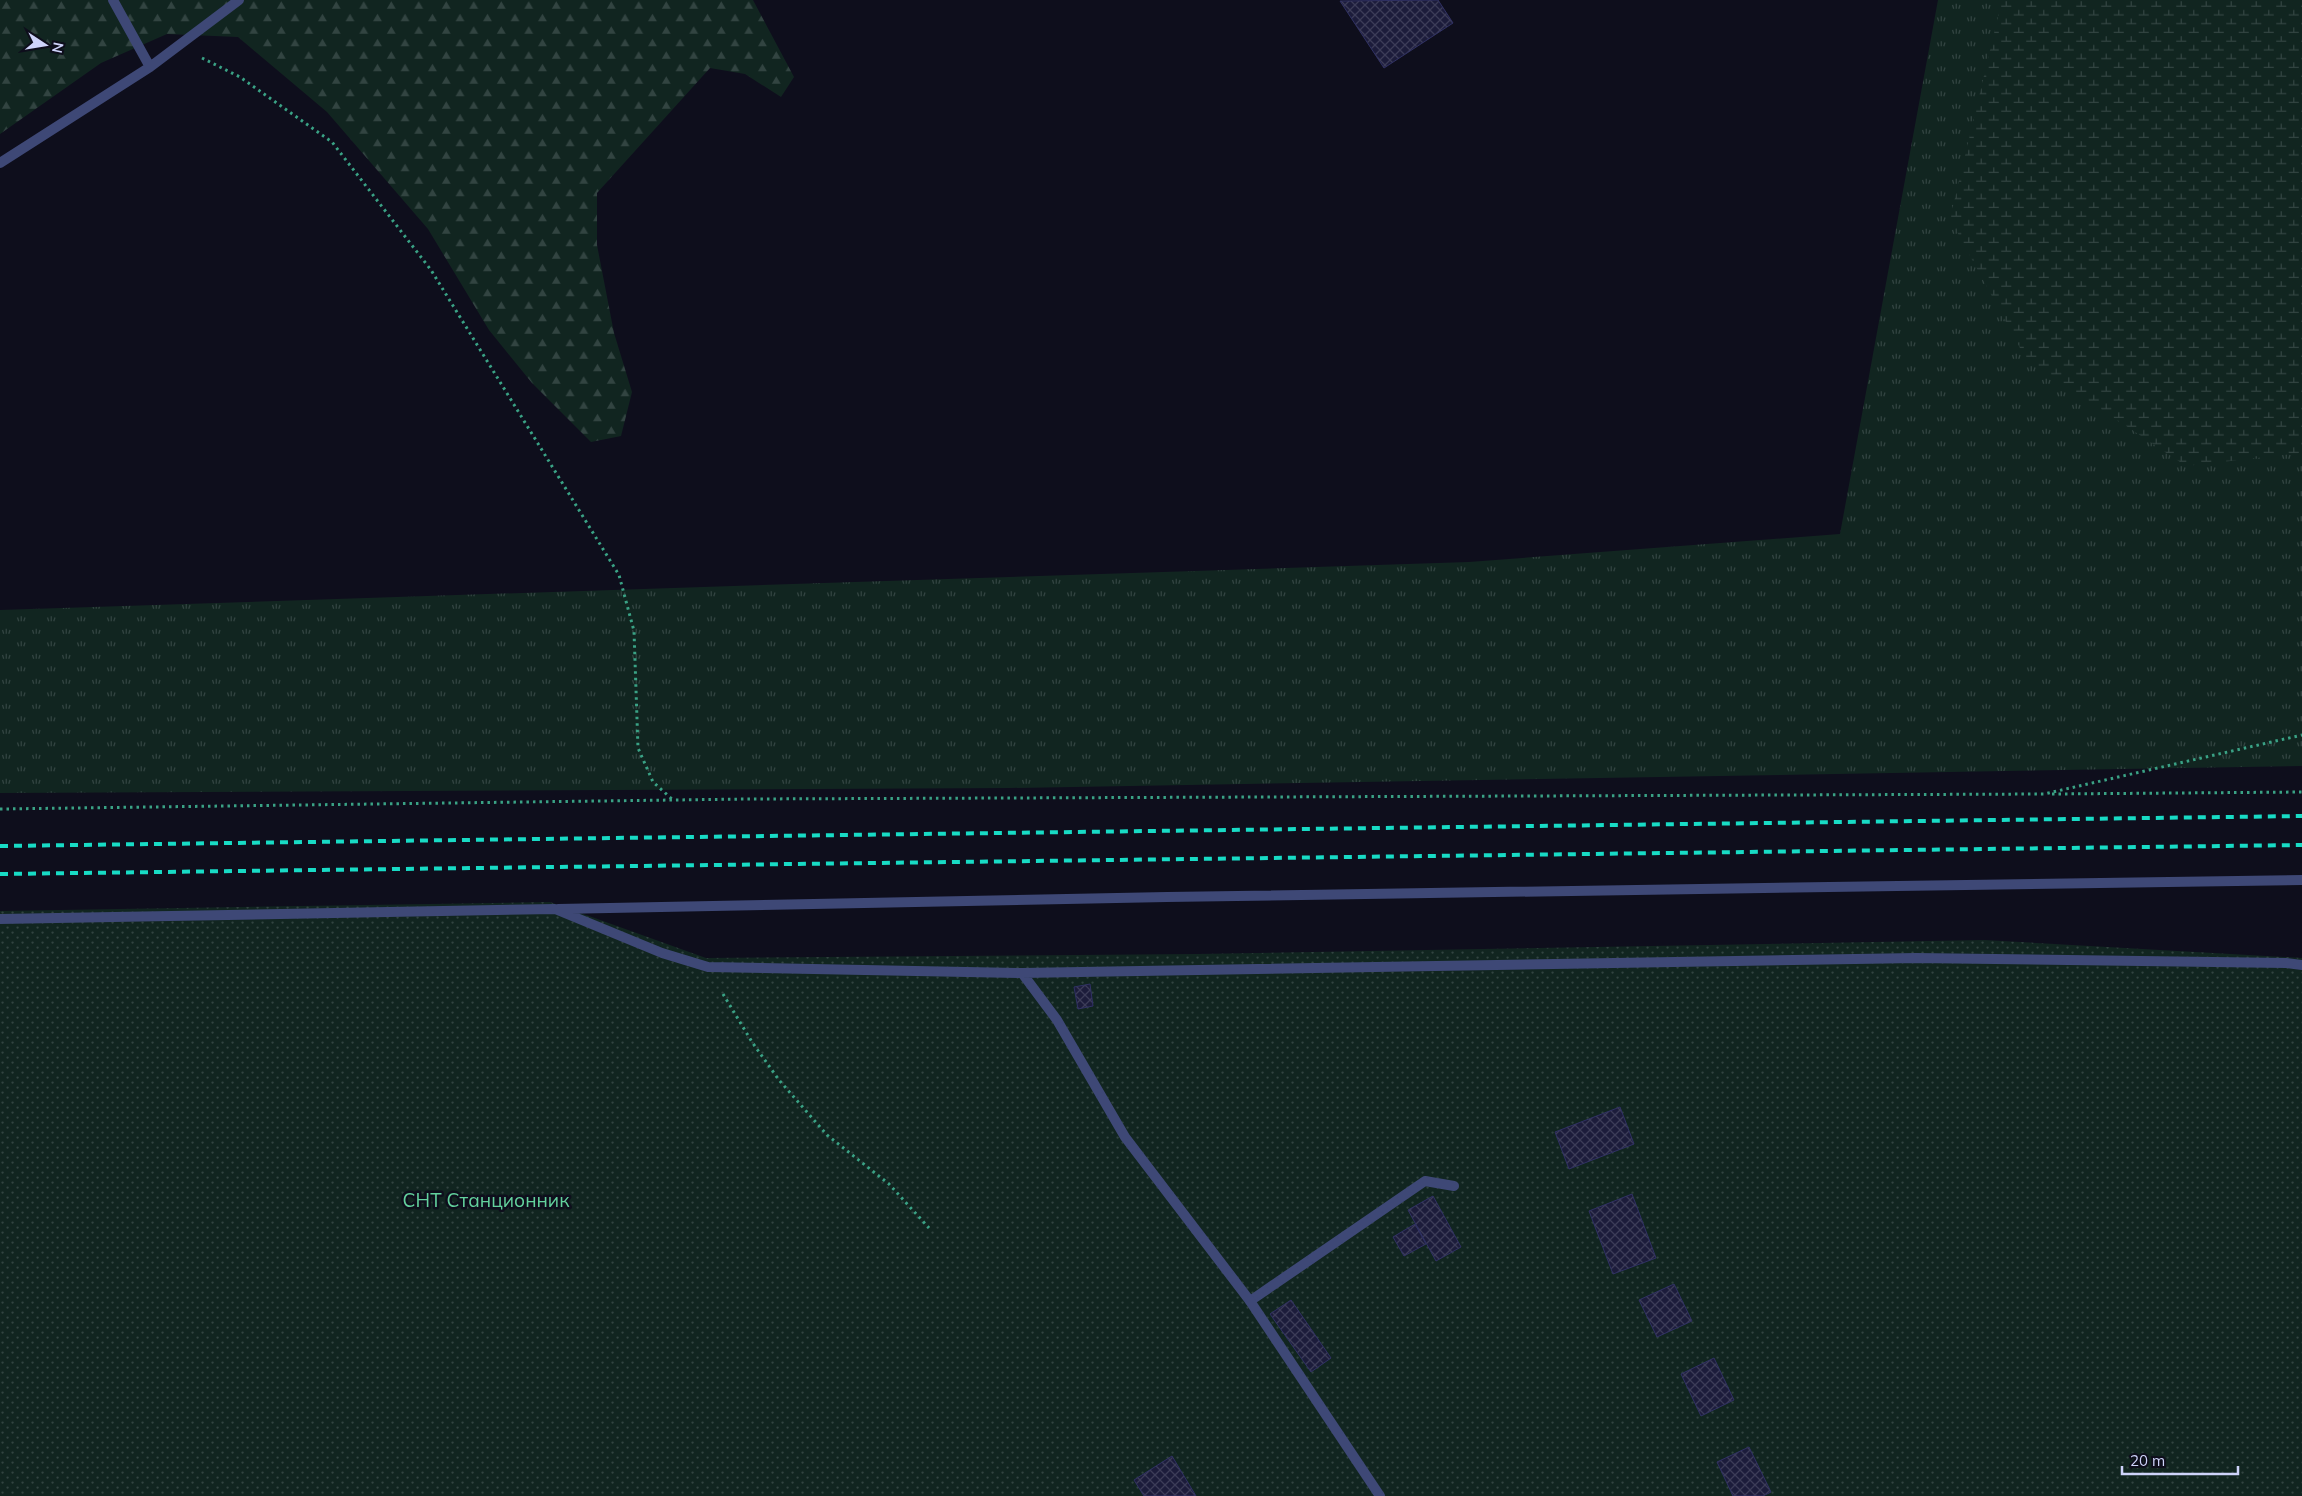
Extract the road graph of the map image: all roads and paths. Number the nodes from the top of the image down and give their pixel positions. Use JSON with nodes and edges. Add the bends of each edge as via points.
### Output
{"nodes":[{"id":1,"x":113,"y":0,"type":"edge"},
{"id":2,"x":239,"y":0,"type":"edge"},
{"id":3,"x":177,"y":46,"type":"junction"},
{"id":4,"x":150,"y":67,"type":"junction"},
{"id":5,"x":0,"y":164,"type":"edge"},
{"id":6,"x":2302,"y":735,"type":"edge"},
{"id":7,"x":2302,"y":792,"type":"edge"},
{"id":8,"x":2044,"y":794,"type":"junction"},
{"id":9,"x":673,"y":800,"type":"junction"},
{"id":10,"x":0,"y":809,"type":"edge"},
{"id":11,"x":2302,"y":880,"type":"edge"},
{"id":12,"x":555,"y":909,"type":"junction"},
{"id":13,"x":0,"y":919,"type":"edge"},
{"id":14,"x":2302,"y":965,"type":"edge"},
{"id":15,"x":708,"y":967,"type":"junction"},
{"id":16,"x":1022,"y":973,"type":"junction"},
{"id":17,"x":1454,"y":1186,"type":"dead end"},
{"id":18,"x":929,"y":1228,"type":"dead end"},
{"id":19,"x":1250,"y":1301,"type":"junction"},
{"id":20,"x":1380,"y":1496,"type":"edge"}],
"edges":[{"from":1,"to":4,"type":"street"},
{"from":2,"to":3,"type":"street"},
{"from":3,"to":4,"type":"street"},
{"from":3,"to":9,"type":"path","via":[[240,77],[332,142],[431,270],[619,575],[634,631],[638,748],[653,782]]},
{"from":4,"to":5,"type":"street"},
{"from":6,"to":8,"type":"path"},
{"from":7,"to":8,"type":"path"},
{"from":8,"to":9,"type":"path"},
{"from":9,"to":10,"type":"path"},
{"from":11,"to":12,"type":"street"},
{"from":12,"to":13,"type":"street"},
{"from":12,"to":15,"type":"street","via":[[662,953]]},
{"from":14,"to":16,"type":"street","via":[[1916,958]]},
{"from":15,"to":16,"type":"street"},
{"from":15,"to":18,"type":"path","via":[[752,1042],[780,1080],[827,1135],[889,1184]]},
{"from":16,"to":19,"type":"street","via":[[1057,1020],[1125,1137]]},
{"from":17,"to":19,"type":"street","via":[[1425,1181]]},
{"from":19,"to":20,"type":"street"}]}
